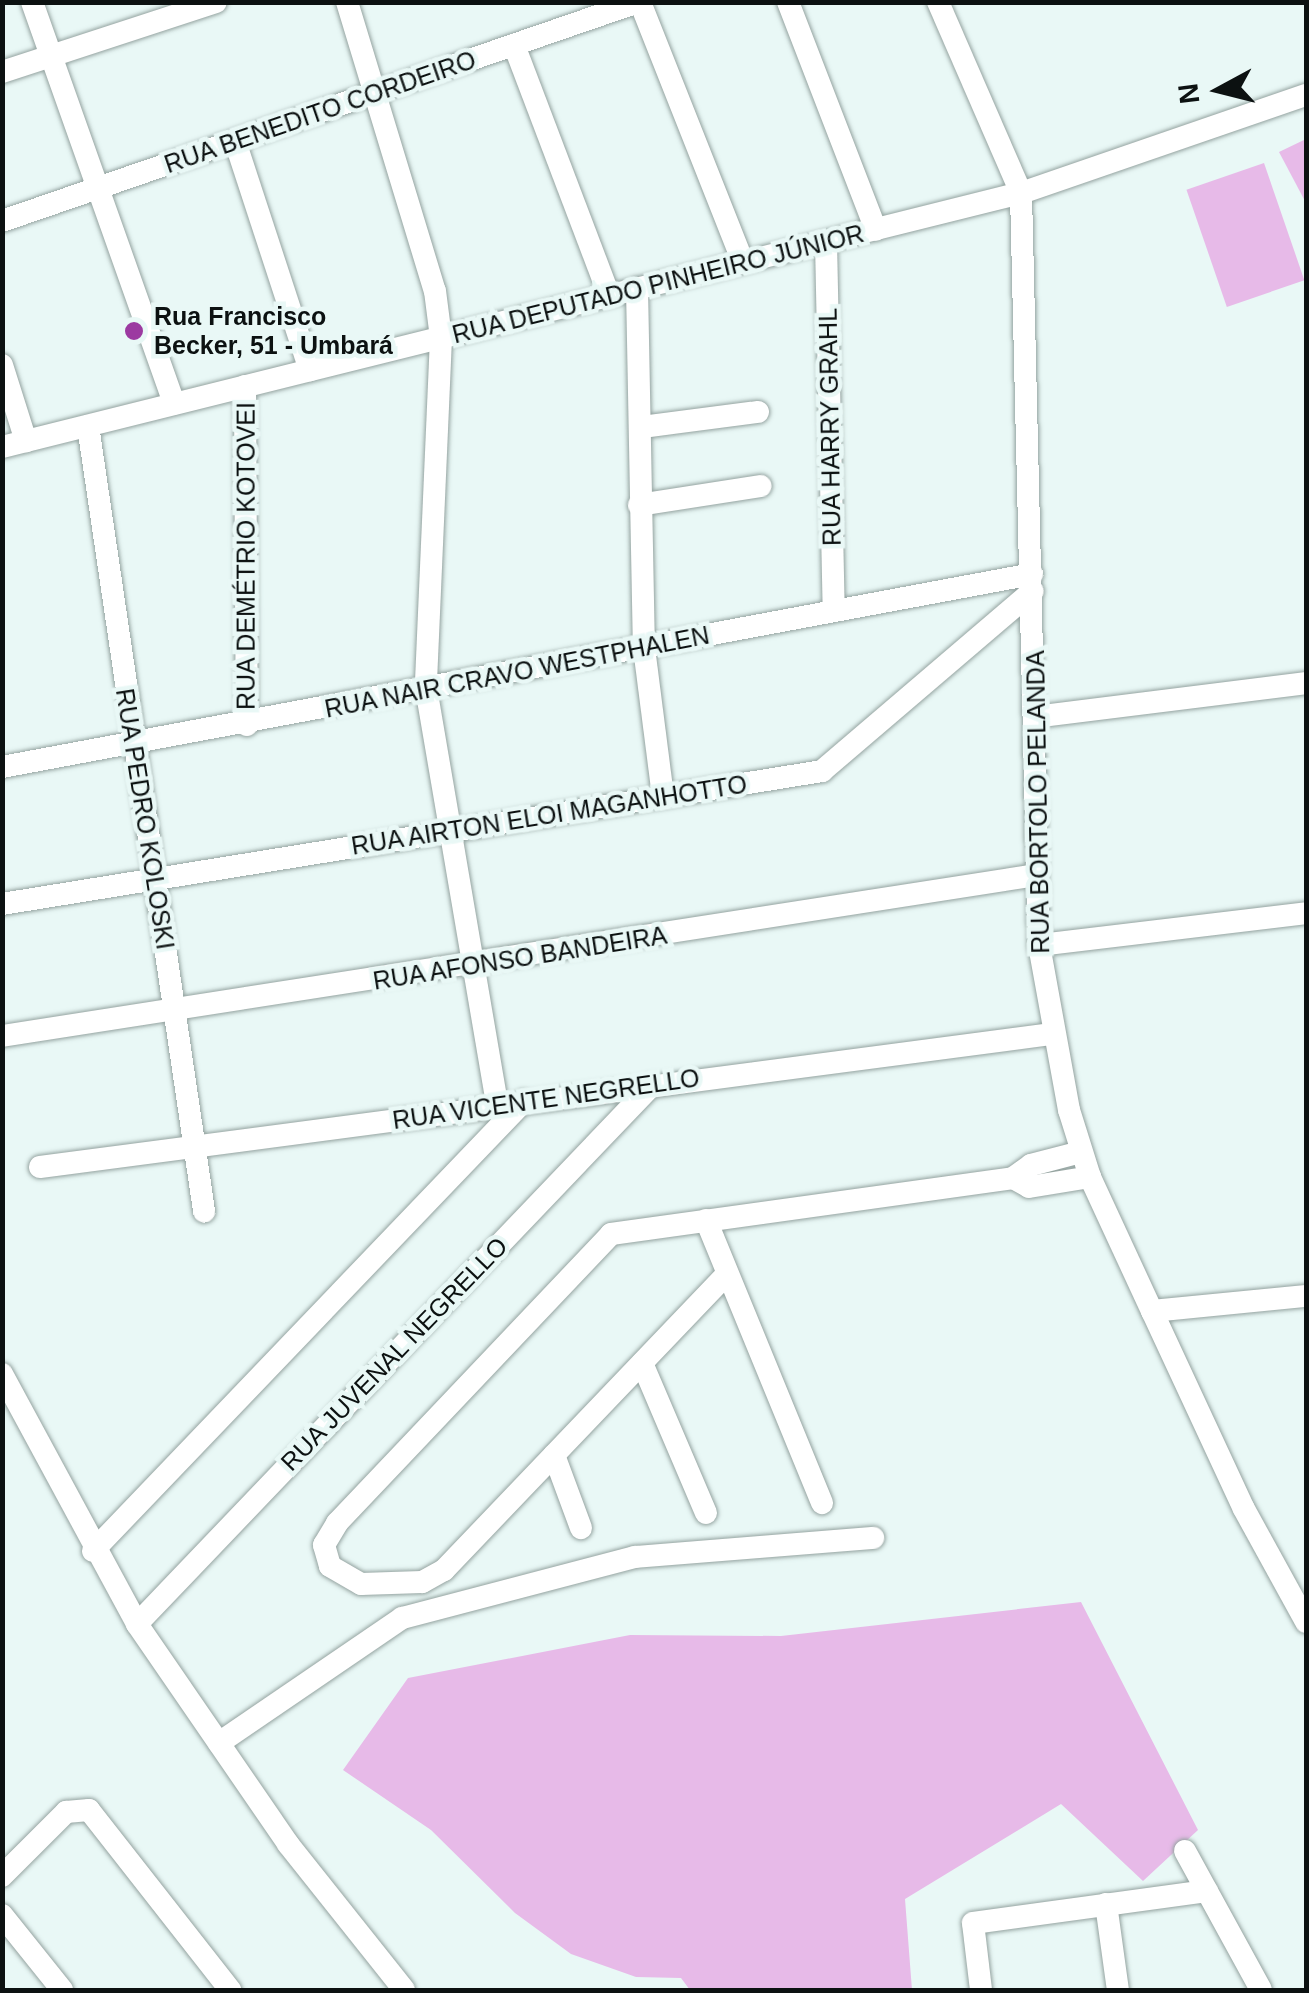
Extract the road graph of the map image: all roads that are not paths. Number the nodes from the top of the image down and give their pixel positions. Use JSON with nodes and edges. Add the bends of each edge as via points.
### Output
{"nodes":[{"id":1,"x":32,"y":2,"type":"edge"},
{"id":2,"x":216,"y":2,"type":"edge"},
{"id":3,"x":347,"y":2,"type":"edge"},
{"id":4,"x":639,"y":2,"type":"edge"},
{"id":5,"x":788,"y":2,"type":"edge"},
{"id":6,"x":938,"y":2,"type":"edge"},
{"id":7,"x":514,"y":45,"type":"junction"},
{"id":8,"x":50,"y":57,"type":"junction"},
{"id":9,"x":2,"y":72,"type":"edge"},
{"id":10,"x":377,"y":94,"type":"junction"},
{"id":11,"x":1306,"y":95,"type":"edge"},
{"id":12,"x":236,"y":144,"type":"junction"},
{"id":13,"x":97,"y":185,"type":"junction"},
{"id":14,"x":1021,"y":194,"type":"junction"},
{"id":15,"x":2,"y":221,"type":"edge"},
{"id":16,"x":876,"y":230,"type":"junction"},
{"id":17,"x":826,"y":242,"type":"junction"},
{"id":18,"x":743,"y":262,"type":"junction"},
{"id":19,"x":637,"y":288,"type":"junction"},
{"id":20,"x":609,"y":296,"type":"junction"},
{"id":21,"x":441,"y":338,"type":"junction"},
{"id":22,"x":2,"y":365,"type":"edge"},
{"id":23,"x":310,"y":370,"type":"junction"},
{"id":24,"x":245,"y":386,"type":"junction"},
{"id":25,"x":174,"y":404,"type":"junction"},
{"id":26,"x":758,"y":412,"type":"dead end"},
{"id":27,"x":88,"y":426,"type":"junction"},
{"id":28,"x":642,"y":428,"type":"junction"},
{"id":29,"x":26,"y":441,"type":"junction"},
{"id":30,"x":2,"y":447,"type":"edge"},
{"id":31,"x":761,"y":486,"type":"dead end"},
{"id":32,"x":639,"y":505,"type":"junction"},
{"id":33,"x":1032,"y":583,"type":"junction"},
{"id":34,"x":834,"y":611,"type":"junction"},
{"id":35,"x":644,"y":648,"type":"junction"},
{"id":36,"x":1306,"y":683,"type":"edge"},
{"id":37,"x":426,"y":688,"type":"junction"},
{"id":38,"x":1034,"y":717,"type":"junction"},
{"id":39,"x":247,"y":725,"type":"junction"},
{"id":40,"x":134,"y":746,"type":"junction"},
{"id":41,"x":2,"y":767,"type":"edge"},
{"id":42,"x":663,"y":797,"type":"junction"},
{"id":43,"x":450,"y":832,"type":"junction"},
{"id":44,"x":1036,"y":874,"type":"junction"},
{"id":45,"x":156,"y":877,"type":"junction"},
{"id":46,"x":2,"y":904,"type":"edge"},
{"id":47,"x":1306,"y":912,"type":"edge"},
{"id":48,"x":1038,"y":946,"type":"junction"},
{"id":49,"x":473,"y":966,"type":"junction"},
{"id":50,"x":174,"y":1011,"type":"junction"},
{"id":51,"x":1052,"y":1034,"type":"junction"},
{"id":52,"x":2,"y":1036,"type":"edge"},
{"id":53,"x":652,"y":1084,"type":"junction"},
{"id":54,"x":524,"y":1100,"type":"junction"},
{"id":55,"x":497,"y":1104,"type":"junction"},
{"id":56,"x":194,"y":1149,"type":"junction"},
{"id":57,"x":1081,"y":1152,"type":"junction"},
{"id":58,"x":40,"y":1167,"type":"dead end"},
{"id":59,"x":1090,"y":1176,"type":"junction"},
{"id":60,"x":1012,"y":1178,"type":"junction"},
{"id":61,"x":204,"y":1212,"type":"dead end"},
{"id":62,"x":706,"y":1220,"type":"junction"},
{"id":63,"x":725,"y":1276,"type":"junction"},
{"id":64,"x":1306,"y":1296,"type":"edge"},
{"id":65,"x":1152,"y":1312,"type":"junction"},
{"id":66,"x":642,"y":1363,"type":"junction"},
{"id":67,"x":2,"y":1374,"type":"edge"},
{"id":68,"x":554,"y":1455,"type":"junction"},
{"id":69,"x":822,"y":1503,"type":"dead end"},
{"id":70,"x":706,"y":1514,"type":"dead end"},
{"id":71,"x":581,"y":1528,"type":"dead end"},
{"id":72,"x":872,"y":1538,"type":"dead end"},
{"id":73,"x":93,"y":1552,"type":"junction"},
{"id":74,"x":1306,"y":1622,"type":"edge"},
{"id":75,"x":137,"y":1624,"type":"junction"},
{"id":76,"x":219,"y":1743,"type":"junction"},
{"id":77,"x":1185,"y":1851,"type":"dead end"},
{"id":78,"x":2,"y":1876,"type":"edge"},
{"id":79,"x":1207,"y":1891,"type":"junction"},
{"id":80,"x":1106,"y":1904,"type":"junction"},
{"id":81,"x":2,"y":1915,"type":"edge"},
{"id":82,"x":62,"y":1990,"type":"edge"},
{"id":83,"x":230,"y":1990,"type":"edge"},
{"id":84,"x":404,"y":1990,"type":"edge"},
{"id":85,"x":981,"y":1990,"type":"edge"},
{"id":86,"x":1118,"y":1990,"type":"edge"},
{"id":87,"x":1262,"y":1990,"type":"edge"}],
"edges":[{"from":1,"to":8,"type":"street"},
{"from":2,"to":8,"type":"street"},
{"from":3,"to":10,"type":"street"},
{"from":4,"to":7,"type":"street","name":"RUA BENEDITO CORDEIRO"},
{"from":4,"to":18,"type":"street"},
{"from":5,"to":16,"type":"street"},
{"from":6,"to":14,"type":"street","name":"RUA BORTOLO PELANDA"},
{"from":7,"to":10,"type":"street","name":"RUA BENEDITO CORDEIRO"},
{"from":7,"to":20,"type":"street"},
{"from":8,"to":9,"type":"street"},
{"from":8,"to":13,"type":"street"},
{"from":10,"to":12,"type":"street","name":"RUA BENEDITO CORDEIRO"},
{"from":10,"to":21,"type":"street","via":[[435,291]]},
{"from":11,"to":14,"type":"street","name":"RUA DEPUTADO PINHEIRO JÚNIOR"},
{"from":12,"to":13,"type":"street","name":"RUA BENEDITO CORDEIRO"},
{"from":12,"to":23,"type":"street"},
{"from":13,"to":15,"type":"street","name":"RUA BENEDITO CORDEIRO"},
{"from":13,"to":25,"type":"street"},
{"from":14,"to":16,"type":"street","name":"RUA DEPUTADO PINHEIRO JÚNIOR"},
{"from":14,"to":33,"type":"street","name":"RUA BORTOLO PELANDA"},
{"from":16,"to":17,"type":"street","name":"RUA DEPUTADO PINHEIRO JÚNIOR"},
{"from":17,"to":18,"type":"street","name":"RUA DEPUTADO PINHEIRO JÚNIOR"},
{"from":17,"to":34,"type":"street","name":"RUA HARRY GRAHL"},
{"from":18,"to":19,"type":"street","name":"RUA DEPUTADO PINHEIRO JÚNIOR"},
{"from":19,"to":20,"type":"street","name":"RUA DEPUTADO PINHEIRO JÚNIOR"},
{"from":19,"to":28,"type":"street"},
{"from":20,"to":21,"type":"street","name":"RUA DEPUTADO PINHEIRO JÚNIOR"},
{"from":21,"to":23,"type":"street","name":"RUA DEPUTADO PINHEIRO JÚNIOR"},
{"from":21,"to":37,"type":"street"},
{"from":22,"to":29,"type":"street"},
{"from":23,"to":24,"type":"street","name":"RUA DEPUTADO PINHEIRO JÚNIOR"},
{"from":24,"to":25,"type":"street","name":"RUA DEPUTADO PINHEIRO JÚNIOR"},
{"from":24,"to":39,"type":"street","name":"RUA DEMÉTRIO KOTOVEI"},
{"from":25,"to":27,"type":"street","name":"RUA DEPUTADO PINHEIRO JÚNIOR"},
{"from":26,"to":28,"type":"street"},
{"from":27,"to":29,"type":"street","name":"RUA DEPUTADO PINHEIRO JÚNIOR"},
{"from":27,"to":40,"type":"street","name":"RUA PEDRO KOLOSKI"},
{"from":28,"to":32,"type":"street"},
{"from":29,"to":30,"type":"street","name":"RUA DEPUTADO PINHEIRO JÚNIOR"},
{"from":31,"to":32,"type":"street"},
{"from":32,"to":35,"type":"street"},
{"from":33,"to":34,"type":"street","name":"RUA NAIR CRAVO WESTPHALEN"},
{"from":33,"to":38,"type":"street","name":"RUA BORTOLO PELANDA"},
{"from":33,"to":42,"type":"street","name":"RUA AIRTON ELOI MAGANHOTTO","via":[[822,771]]},
{"from":34,"to":35,"type":"street","name":"RUA NAIR CRAVO WESTPHALEN"},
{"from":35,"to":37,"type":"street","name":"RUA NAIR CRAVO WESTPHALEN"},
{"from":35,"to":42,"type":"street"},
{"from":36,"to":38,"type":"street"},
{"from":37,"to":39,"type":"street","name":"RUA NAIR CRAVO WESTPHALEN"},
{"from":37,"to":43,"type":"street"},
{"from":38,"to":44,"type":"street","name":"RUA BORTOLO PELANDA"},
{"from":39,"to":40,"type":"street","name":"RUA NAIR CRAVO WESTPHALEN"},
{"from":40,"to":41,"type":"street","name":"RUA NAIR CRAVO WESTPHALEN"},
{"from":40,"to":45,"type":"street","name":"RUA PEDRO KOLOSKI"},
{"from":42,"to":43,"type":"street","name":"RUA AIRTON ELOI MAGANHOTTO"},
{"from":43,"to":45,"type":"street","name":"RUA AIRTON ELOI MAGANHOTTO"},
{"from":43,"to":49,"type":"street"},
{"from":44,"to":48,"type":"street","name":"RUA BORTOLO PELANDA"},
{"from":44,"to":49,"type":"street","name":"RUA AFONSO BANDEIRA"},
{"from":45,"to":46,"type":"street","name":"RUA AIRTON ELOI MAGANHOTTO"},
{"from":45,"to":50,"type":"street","name":"RUA PEDRO KOLOSKI"},
{"from":47,"to":48,"type":"street"},
{"from":48,"to":51,"type":"street","name":"RUA BORTOLO PELANDA"},
{"from":49,"to":50,"type":"street","name":"RUA AFONSO BANDEIRA"},
{"from":49,"to":55,"type":"street"},
{"from":50,"to":52,"type":"street","name":"RUA AFONSO BANDEIRA"},
{"from":50,"to":56,"type":"street","name":"RUA PEDRO KOLOSKI"},
{"from":51,"to":53,"type":"street","name":"RUA VICENTE NEGRELLO"},
{"from":51,"to":57,"type":"street","name":"RUA BORTOLO PELANDA"},
{"from":53,"to":54,"type":"street","name":"RUA VICENTE NEGRELLO"},
{"from":53,"to":75,"type":"street","name":"RUA JUVENAL NEGRELLO"},
{"from":54,"to":55,"type":"street","name":"RUA VICENTE NEGRELLO"},
{"from":54,"to":73,"type":"street"},
{"from":55,"to":56,"type":"street","name":"RUA VICENTE NEGRELLO"},
{"from":56,"to":58,"type":"street","name":"RUA VICENTE NEGRELLO"},
{"from":56,"to":61,"type":"street","name":"RUA PEDRO KOLOSKI"},
{"from":57,"to":59,"type":"street","name":"RUA BORTOLO PELANDA"},
{"from":57,"to":60,"type":"street","via":[[1031,1165]]},
{"from":59,"to":60,"type":"street","via":[[1029,1187]]},
{"from":59,"to":65,"type":"street","name":"RUA BORTOLO PELANDA"},
{"from":60,"to":62,"type":"street"},
{"from":62,"to":63,"type":"street"},
{"from":62,"to":68,"type":"street","via":[[611,1234],[337,1523],[324,1545],[326,1560],[354,1583],[429,1579]]},
{"from":63,"to":66,"type":"street"},
{"from":63,"to":69,"type":"street"},
{"from":64,"to":65,"type":"street"},
{"from":65,"to":74,"type":"street","name":"RUA BORTOLO PELANDA"},
{"from":66,"to":68,"type":"street"},
{"from":66,"to":70,"type":"street"},
{"from":67,"to":73,"type":"street"},
{"from":68,"to":71,"type":"street"},
{"from":72,"to":76,"type":"street","via":[[635,1557],[402,1618]]},
{"from":73,"to":75,"type":"street"},
{"from":75,"to":76,"type":"street"},
{"from":76,"to":84,"type":"street","via":[[288,1844]]},
{"from":77,"to":79,"type":"street"},
{"from":78,"to":83,"type":"street","via":[[66,1812],[89,1810]]},
{"from":79,"to":80,"type":"street"},
{"from":79,"to":87,"type":"street"},
{"from":80,"to":85,"type":"street","via":[[972,1924]]},
{"from":80,"to":86,"type":"street"},
{"from":81,"to":82,"type":"street"}]}
